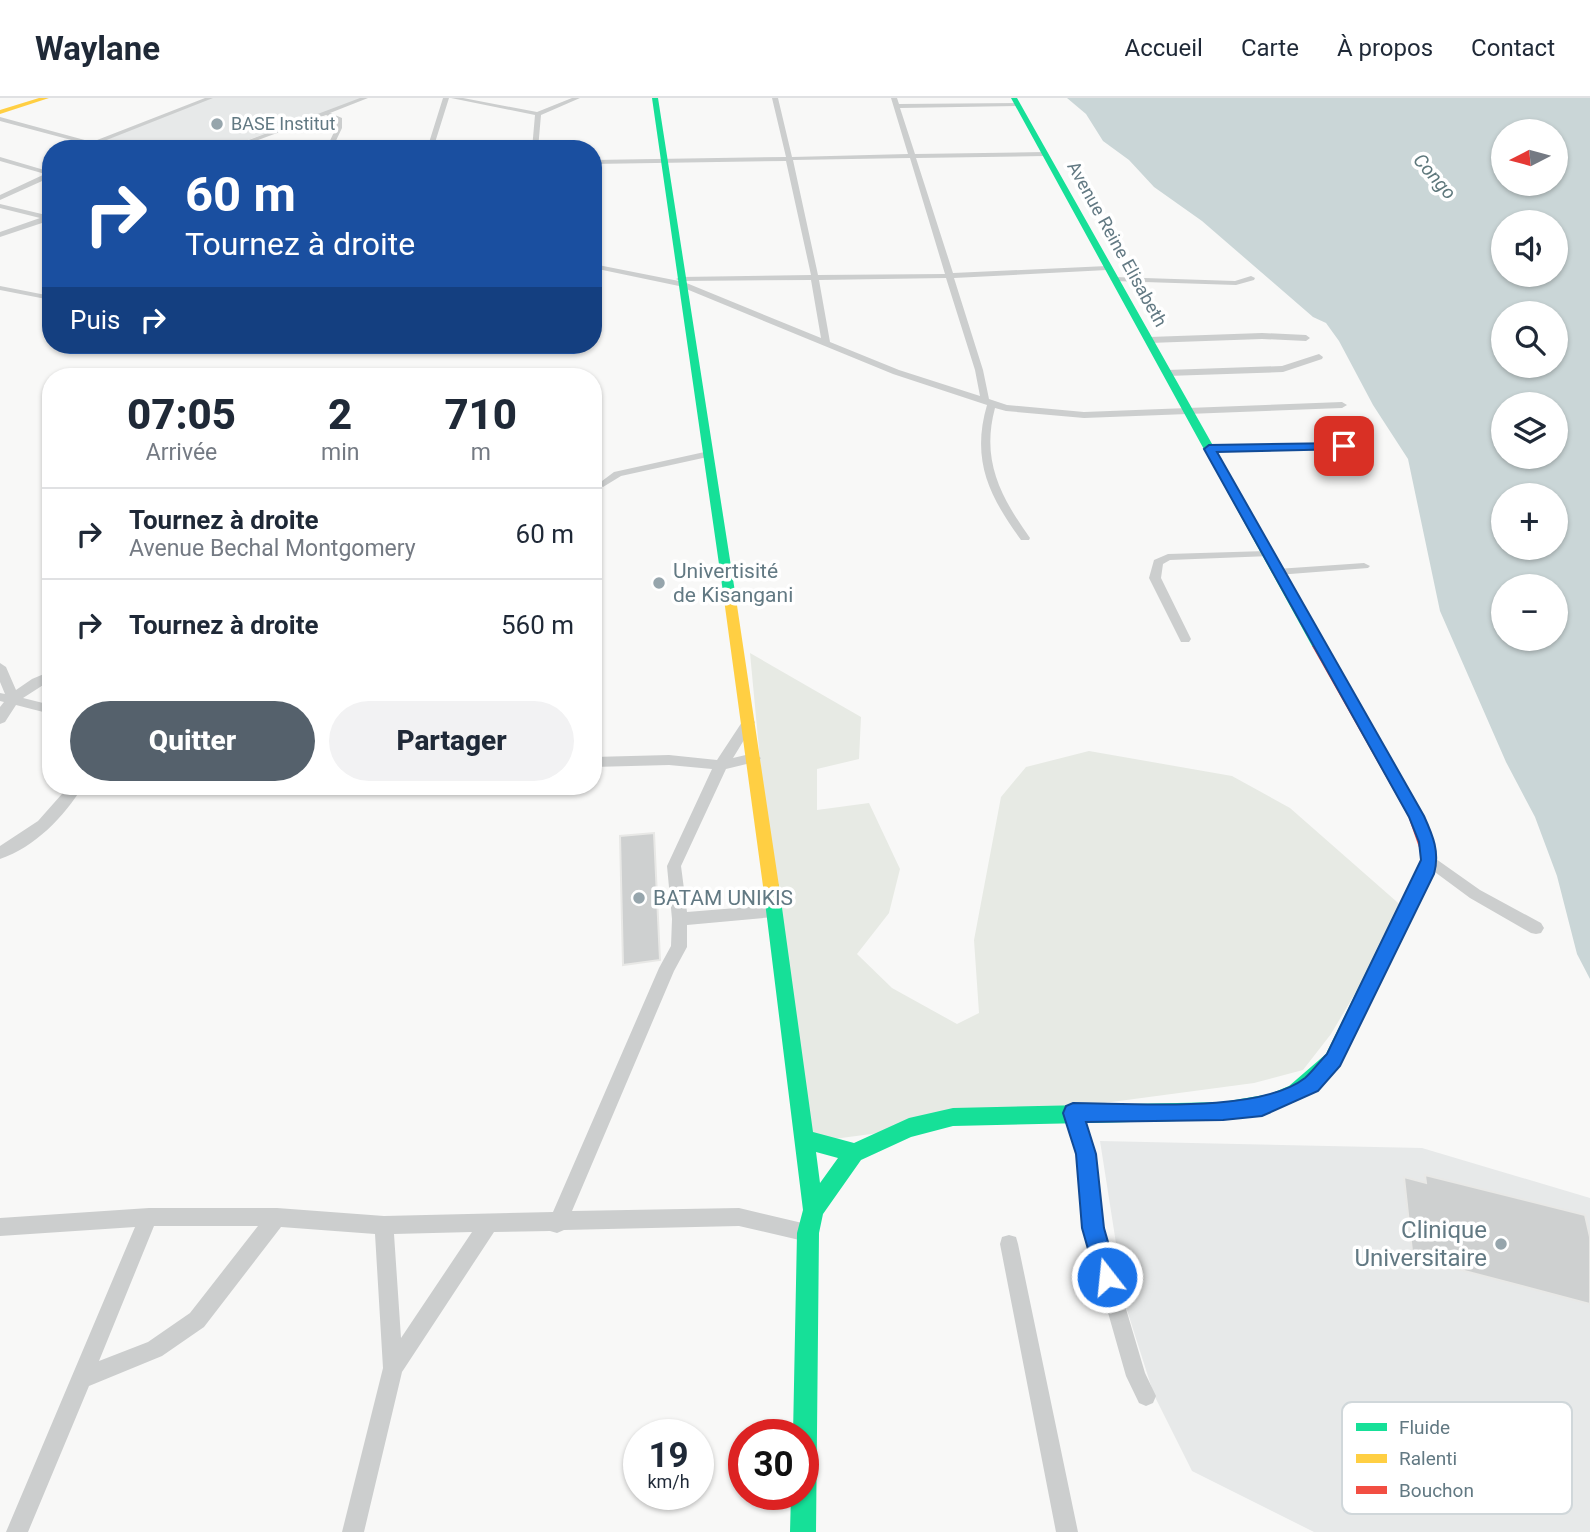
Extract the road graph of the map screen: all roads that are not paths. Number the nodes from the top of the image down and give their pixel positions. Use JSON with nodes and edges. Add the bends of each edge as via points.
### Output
{"nodes":[{"id":1,"x":46,"y":98,"type":"edge"},
{"id":2,"x":210,"y":98,"type":"edge"},
{"id":3,"x":365,"y":98,"type":"edge"},
{"id":4,"x":446,"y":98,"type":"edge"},
{"id":5,"x":454,"y":98,"type":"edge"},
{"id":6,"x":577,"y":98,"type":"edge"},
{"id":7,"x":655,"y":98,"type":"edge"},
{"id":8,"x":775,"y":98,"type":"edge"},
{"id":9,"x":894,"y":98,"type":"edge"},
{"id":10,"x":1016,"y":101,"type":"edge"},
{"id":11,"x":897,"y":106,"type":"junction"},
{"id":12,"x":328,"y":114,"type":"junction"},
{"id":13,"x":538,"y":114,"type":"junction"},
{"id":14,"x":3,"y":116,"type":"edge"},
{"id":15,"x":84,"y":140,"type":"edge"},
{"id":16,"x":102,"y":140,"type":"edge"},
{"id":17,"x":254,"y":140,"type":"edge"},
{"id":18,"x":333,"y":140,"type":"edge"},
{"id":19,"x":433,"y":140,"type":"edge"},
{"id":20,"x":536,"y":140,"type":"edge"},
{"id":21,"x":1045,"y":154,"type":"junction"},
{"id":22,"x":911,"y":156,"type":"junction"},
{"id":23,"x":0,"y":159,"type":"edge"},
{"id":24,"x":787,"y":159,"type":"junction"},
{"id":25,"x":664,"y":160,"type":"junction"},
{"id":26,"x":602,"y":162,"type":"edge"},
{"id":27,"x":42,"y":171,"type":"edge"},
{"id":28,"x":42,"y":178,"type":"edge"},
{"id":29,"x":0,"y":198,"type":"edge"},
{"id":30,"x":0,"y":206,"type":"edge"},
{"id":31,"x":42,"y":215,"type":"edge"},
{"id":32,"x":42,"y":220,"type":"edge"},
{"id":33,"x":0,"y":235,"type":"edge"},
{"id":34,"x":602,"y":267,"type":"edge"},
{"id":35,"x":1111,"y":274,"type":"junction"},
{"id":36,"x":949,"y":276,"type":"junction"},
{"id":37,"x":815,"y":278,"type":"junction"},
{"id":38,"x":1251,"y":278,"type":"dead end"},
{"id":39,"x":680,"y":282,"type":"junction"},
{"id":40,"x":0,"y":288,"type":"edge"},
{"id":41,"x":42,"y":296,"type":"edge"},
{"id":42,"x":1306,"y":338,"type":"dead end"},
{"id":43,"x":1149,"y":340,"type":"junction"},
{"id":44,"x":826,"y":343,"type":"junction"},
{"id":45,"x":1319,"y":357,"type":"dead end"},
{"id":46,"x":1167,"y":373,"type":"junction"},
{"id":47,"x":989,"y":401,"type":"junction"},
{"id":48,"x":1342,"y":405,"type":"dead end"},
{"id":49,"x":1185,"y":409,"type":"junction"},
{"id":50,"x":1344,"y":446,"type":"dead end"},
{"id":51,"x":1209,"y":449,"type":"junction"},
{"id":52,"x":709,"y":454,"type":"junction"},
{"id":53,"x":603,"y":484,"type":"dead end"},
{"id":54,"x":1025,"y":538,"type":"dead end"},
{"id":55,"x":1266,"y":554,"type":"junction"},
{"id":56,"x":1364,"y":566,"type":"dead end"},
{"id":57,"x":1277,"y":572,"type":"junction"},
{"id":58,"x":1185,"y":639,"type":"dead end"},
{"id":59,"x":0,"y":667,"type":"edge"},
{"id":60,"x":42,"y":679,"type":"edge"},
{"id":61,"x":0,"y":696,"type":"edge"},
{"id":62,"x":14,"y":700,"type":"junction"},
{"id":63,"x":42,"y":707,"type":"edge"},
{"id":64,"x":0,"y":719,"type":"edge"},
{"id":65,"x":749,"y":722,"type":"junction"},
{"id":66,"x":754,"y":758,"type":"junction"},
{"id":67,"x":602,"y":762,"type":"edge"},
{"id":68,"x":721,"y":765,"type":"junction"},
{"id":69,"x":70,"y":795,"type":"edge"},
{"id":70,"x":0,"y":852,"type":"edge"},
{"id":71,"x":1429,"y":860,"type":"junction"},
{"id":72,"x":774,"y":911,"type":"junction"},
{"id":73,"x":680,"y":919,"type":"junction"},
{"id":74,"x":1536,"y":928,"type":"dead end"},
{"id":75,"x":1073,"y":1113,"type":"junction"},
{"id":76,"x":806,"y":1140,"type":"junction"},
{"id":77,"x":854,"y":1153,"type":"junction"},
{"id":78,"x":813,"y":1210,"type":"junction"},
{"id":79,"x":149,"y":1217,"type":"junction"},
{"id":80,"x":277,"y":1217,"type":"junction"},
{"id":81,"x":557,"y":1224,"type":"junction"},
{"id":82,"x":384,"y":1225,"type":"junction"},
{"id":83,"x":488,"y":1225,"type":"junction"},
{"id":84,"x":0,"y":1227,"type":"edge"},
{"id":85,"x":808,"y":1233,"type":"junction"},
{"id":86,"x":1009,"y":1244,"type":"dead end"},
{"id":87,"x":393,"y":1368,"type":"junction"},
{"id":88,"x":80,"y":1379,"type":"junction"},
{"id":89,"x":1146,"y":1396,"type":"dead end"},
{"id":90,"x":17,"y":1532,"type":"edge"},
{"id":91,"x":354,"y":1532,"type":"edge"},
{"id":92,"x":803,"y":1532,"type":"edge"},
{"id":93,"x":1067,"y":1532,"type":"edge"}],
"edges":[{"from":1,"to":14,"type":"street"},
{"from":2,"to":16,"type":"street"},
{"from":3,"to":12,"type":"street"},
{"from":4,"to":19,"type":"street"},
{"from":5,"to":13,"type":"street"},
{"from":6,"to":13,"type":"street"},
{"from":7,"to":25,"type":"street"},
{"from":8,"to":24,"type":"street"},
{"from":9,"to":11,"type":"street"},
{"from":10,"to":11,"type":"street"},
{"from":10,"to":21,"type":"street","name":"Avenue Reine Elisabeth"},
{"from":11,"to":22,"type":"street"},
{"from":12,"to":17,"type":"street"},
{"from":12,"to":18,"type":"street","via":[[339,118]]},
{"from":13,"to":20,"type":"street"},
{"from":14,"to":15,"type":"street"},
{"from":21,"to":22,"type":"street"},
{"from":21,"to":35,"type":"street","name":"Avenue Reine Elisabeth"},
{"from":22,"to":24,"type":"street"},
{"from":22,"to":36,"type":"street"},
{"from":23,"to":27,"type":"street"},
{"from":24,"to":25,"type":"street"},
{"from":24,"to":37,"type":"street"},
{"from":25,"to":26,"type":"street"},
{"from":25,"to":39,"type":"street"},
{"from":28,"to":29,"type":"street"},
{"from":30,"to":31,"type":"street"},
{"from":32,"to":33,"type":"street"},
{"from":34,"to":39,"type":"street"},
{"from":35,"to":36,"type":"street"},
{"from":35,"to":38,"type":"street","via":[[1236,283]]},
{"from":35,"to":43,"type":"street","name":"Avenue Reine Elisabeth"},
{"from":36,"to":37,"type":"street"},
{"from":36,"to":47,"type":"street"},
{"from":37,"to":39,"type":"street"},
{"from":37,"to":44,"type":"street"},
{"from":39,"to":44,"type":"street"},
{"from":39,"to":52,"type":"street"},
{"from":40,"to":41,"type":"street"},
{"from":42,"to":43,"type":"street"},
{"from":43,"to":46,"type":"street","name":"Avenue Reine Elisabeth"},
{"from":44,"to":47,"type":"street","via":[[896,372]]},
{"from":45,"to":46,"type":"street","via":[[1283,369]]},
{"from":46,"to":49,"type":"street","name":"Avenue Reine Elisabeth"},
{"from":47,"to":49,"type":"street","via":[[1020,410],[1084,415]]},
{"from":47,"to":54,"type":"street","via":[[987,471],[1004,512]]},
{"from":48,"to":49,"type":"street"},
{"from":49,"to":51,"type":"street","name":"Avenue Reine Elisabeth"},
{"from":50,"to":51,"type":"street"},
{"from":51,"to":55,"type":"street","name":"Avenue Reine Elisabeth"},
{"from":52,"to":53,"type":"street","via":[[625,472]]},
{"from":52,"to":65,"type":"street"},
{"from":55,"to":57,"type":"street","name":"Avenue Reine Elisabeth"},
{"from":55,"to":58,"type":"street","via":[[1168,557],[1158,562],[1155,578]]},
{"from":56,"to":57,"type":"street"},
{"from":57,"to":71,"type":"street","name":"Avenue Reine Elisabeth","via":[[1416,816]]},
{"from":59,"to":62,"type":"street"},
{"from":60,"to":62,"type":"street"},
{"from":61,"to":62,"type":"street"},
{"from":62,"to":63,"type":"street"},
{"from":62,"to":64,"type":"street"},
{"from":65,"to":66,"type":"street"},
{"from":65,"to":68,"type":"street"},
{"from":66,"to":68,"type":"street"},
{"from":66,"to":72,"type":"street"},
{"from":67,"to":68,"type":"street","via":[[668,760]]},
{"from":68,"to":73,"type":"street","via":[[674,866]]},
{"from":69,"to":70,"type":"street","via":[[35,835]]},
{"from":71,"to":74,"type":"street","via":[[1475,894]]},
{"from":71,"to":75,"type":"street","via":[[1334,1060],[1311,1085],[1262,1107]]},
{"from":72,"to":73,"type":"street"},
{"from":72,"to":76,"type":"street"},
{"from":73,"to":81,"type":"street","via":[[679,947]]},
{"from":75,"to":77,"type":"street","via":[[953,1117],[909,1128]]},
{"from":75,"to":89,"type":"street","via":[[1086,1154],[1093,1228],[1136,1376]]},
{"from":76,"to":77,"type":"street"},
{"from":76,"to":78,"type":"street"},
{"from":77,"to":78,"type":"street"},
{"from":78,"to":85,"type":"street"},
{"from":79,"to":80,"type":"street"},
{"from":79,"to":84,"type":"street"},
{"from":79,"to":88,"type":"street"},
{"from":80,"to":82,"type":"street"},
{"from":80,"to":88,"type":"street","via":[[197,1320],[155,1349]]},
{"from":81,"to":83,"type":"street"},
{"from":81,"to":85,"type":"street","via":[[739,1217]]},
{"from":82,"to":83,"type":"street"},
{"from":82,"to":87,"type":"street"},
{"from":83,"to":87,"type":"street"},
{"from":85,"to":92,"type":"street"},
{"from":86,"to":93,"type":"street"},
{"from":87,"to":91,"type":"street"},
{"from":88,"to":90,"type":"street"}]}
